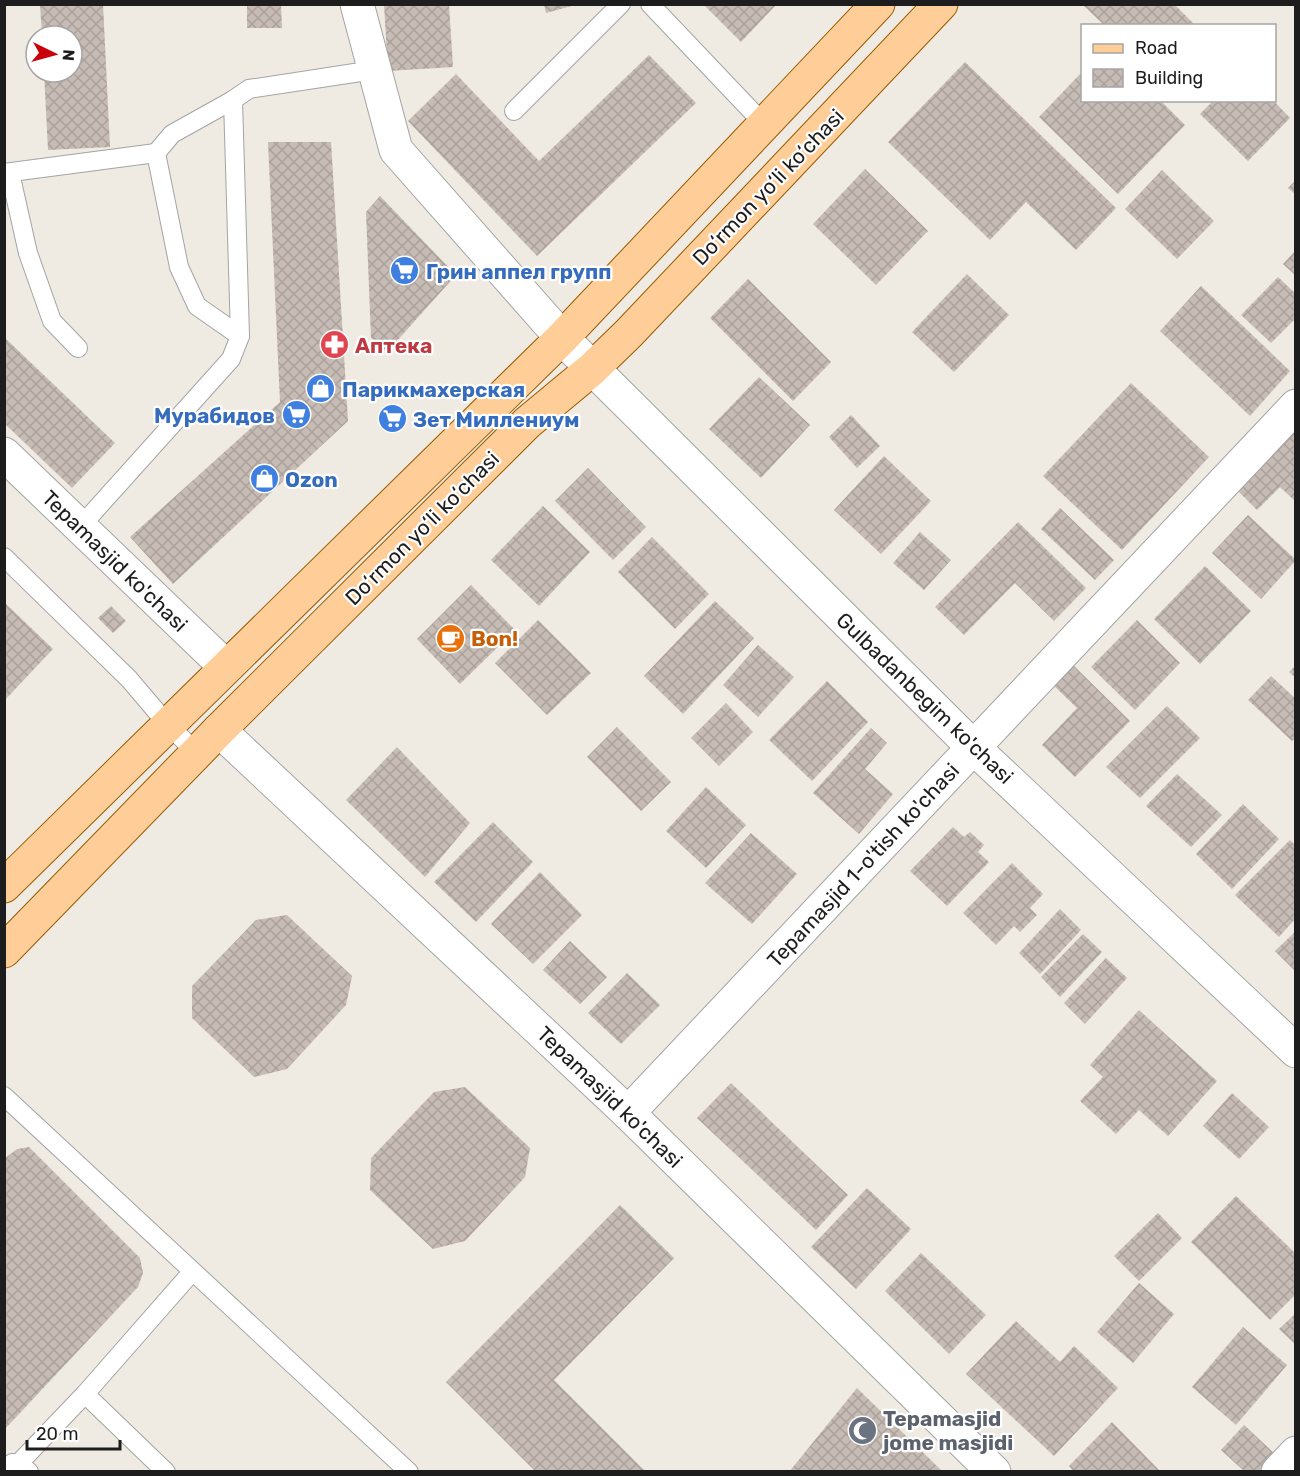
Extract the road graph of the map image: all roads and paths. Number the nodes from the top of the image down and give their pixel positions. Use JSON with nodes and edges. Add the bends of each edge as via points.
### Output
{"nodes":[{"id":1,"x":357,"y":4,"type":"edge"},
{"id":2,"x":621,"y":4,"type":"edge"},
{"id":3,"x":650,"y":4,"type":"edge"},
{"id":4,"x":878,"y":4,"type":"edge"},
{"id":5,"x":941,"y":4,"type":"edge"},
{"id":6,"x":374,"y":70,"type":"junction"},
{"id":7,"x":233,"y":100,"type":"junction"},
{"id":8,"x":514,"y":111,"type":"dead end"},
{"id":9,"x":765,"y":125,"type":"junction"},
{"id":10,"x":156,"y":153,"type":"junction"},
{"id":11,"x":7,"y":173,"type":"edge"},
{"id":12,"x":240,"y":336,"type":"junction"},
{"id":13,"x":561,"y":338,"type":"junction"},
{"id":14,"x":78,"y":348,"type":"dead end"},
{"id":15,"x":592,"y":369,"type":"junction"},
{"id":16,"x":1296,"y":406,"type":"edge"},
{"id":17,"x":4,"y":454,"type":"edge"},
{"id":18,"x":80,"y":527,"type":"junction"},
{"id":19,"x":4,"y":557,"type":"edge"},
{"id":20,"x":226,"y":667,"type":"junction"},
{"id":21,"x":168,"y":725,"type":"junction"},
{"id":22,"x":208,"y":741,"type":"junction"},
{"id":23,"x":974,"y":748,"type":"junction"},
{"id":24,"x":4,"y":886,"type":"edge"},
{"id":25,"x":4,"y":951,"type":"edge"},
{"id":26,"x":1296,"y":1051,"type":"edge"},
{"id":27,"x":4,"y":1096,"type":"edge"},
{"id":28,"x":628,"y":1113,"type":"junction"},
{"id":29,"x":192,"y":1272,"type":"junction"},
{"id":30,"x":85,"y":1394,"type":"junction"},
{"id":31,"x":1296,"y":1453,"type":"edge"},
{"id":32,"x":18,"y":1468,"type":"edge"},
{"id":33,"x":166,"y":1472,"type":"edge"},
{"id":34,"x":409,"y":1472,"type":"edge"},
{"id":35,"x":994,"y":1472,"type":"edge"},
{"id":36,"x":1278,"y":1472,"type":"edge"}],
"edges":[{"from":1,"to":6,"type":"street","name":"Gulbadanbegim ko'chasi"},
{"from":2,"to":8,"type":"lane"},
{"from":3,"to":9,"type":"lane"},
{"from":4,"to":9,"type":"main road","name":"Do‘rmon yo‘li ko‘chasi"},
{"from":5,"to":15,"type":"main road","name":"Do‘rmon yo‘li ko‘chasi"},
{"from":6,"to":7,"type":"lane","via":[[249,89]]},
{"from":6,"to":13,"type":"street","name":"Gulbadanbegim ko'chasi","via":[[396,150]]},
{"from":7,"to":10,"type":"lane","via":[[172,134]]},
{"from":7,"to":12,"type":"lane"},
{"from":9,"to":13,"type":"main road","name":"Do‘rmon yo‘li ko‘chasi"},
{"from":10,"to":11,"type":"lane"},
{"from":10,"to":12,"type":"lane","via":[[179,267],[197,306]]},
{"from":11,"to":14,"type":"lane","via":[[28,253],[52,321]]},
{"from":12,"to":18,"type":"lane","via":[[231,359]]},
{"from":13,"to":15,"type":"street","name":"Gulbadanbegim ko'chasi"},
{"from":13,"to":20,"type":"main road","name":"Do‘rmon yo‘li ko‘chasi"},
{"from":15,"to":22,"type":"main road","name":"Do‘rmon yo‘li ko‘chasi","via":[[528,423]]},
{"from":15,"to":23,"type":"street","name":"Gulbadanbegim ko'chasi"},
{"from":16,"to":23,"type":"street","name":"Tepamasjid 1-o'tish ko'chasi"},
{"from":17,"to":18,"type":"street","name":"Tepamasjid ko'chasi"},
{"from":18,"to":20,"type":"street","name":"Tepamasjid ko'chasi"},
{"from":19,"to":21,"type":"lane","via":[[129,679]]},
{"from":20,"to":21,"type":"main road","name":"Do‘rmon yo‘li ko‘chasi"},
{"from":21,"to":22,"type":"lane"},
{"from":21,"to":24,"type":"main road","name":"Do‘rmon yo‘li ko‘chasi"},
{"from":22,"to":25,"type":"main road","name":"Do‘rmon yo‘li ko‘chasi"},
{"from":22,"to":28,"type":"street","name":"Tepamasjid ko'chasi"},
{"from":23,"to":26,"type":"street","name":"Gulbadanbegim ko'chasi"},
{"from":23,"to":28,"type":"street","name":"Tepamasjid 1-o'tish ko'chasi"},
{"from":27,"to":29,"type":"lane"},
{"from":28,"to":35,"type":"street","name":"Tepamasjid ko'chasi"},
{"from":29,"to":30,"type":"lane"},
{"from":29,"to":34,"type":"lane"},
{"from":30,"to":32,"type":"lane"},
{"from":30,"to":33,"type":"lane"},
{"from":31,"to":36,"type":"street"}]}
